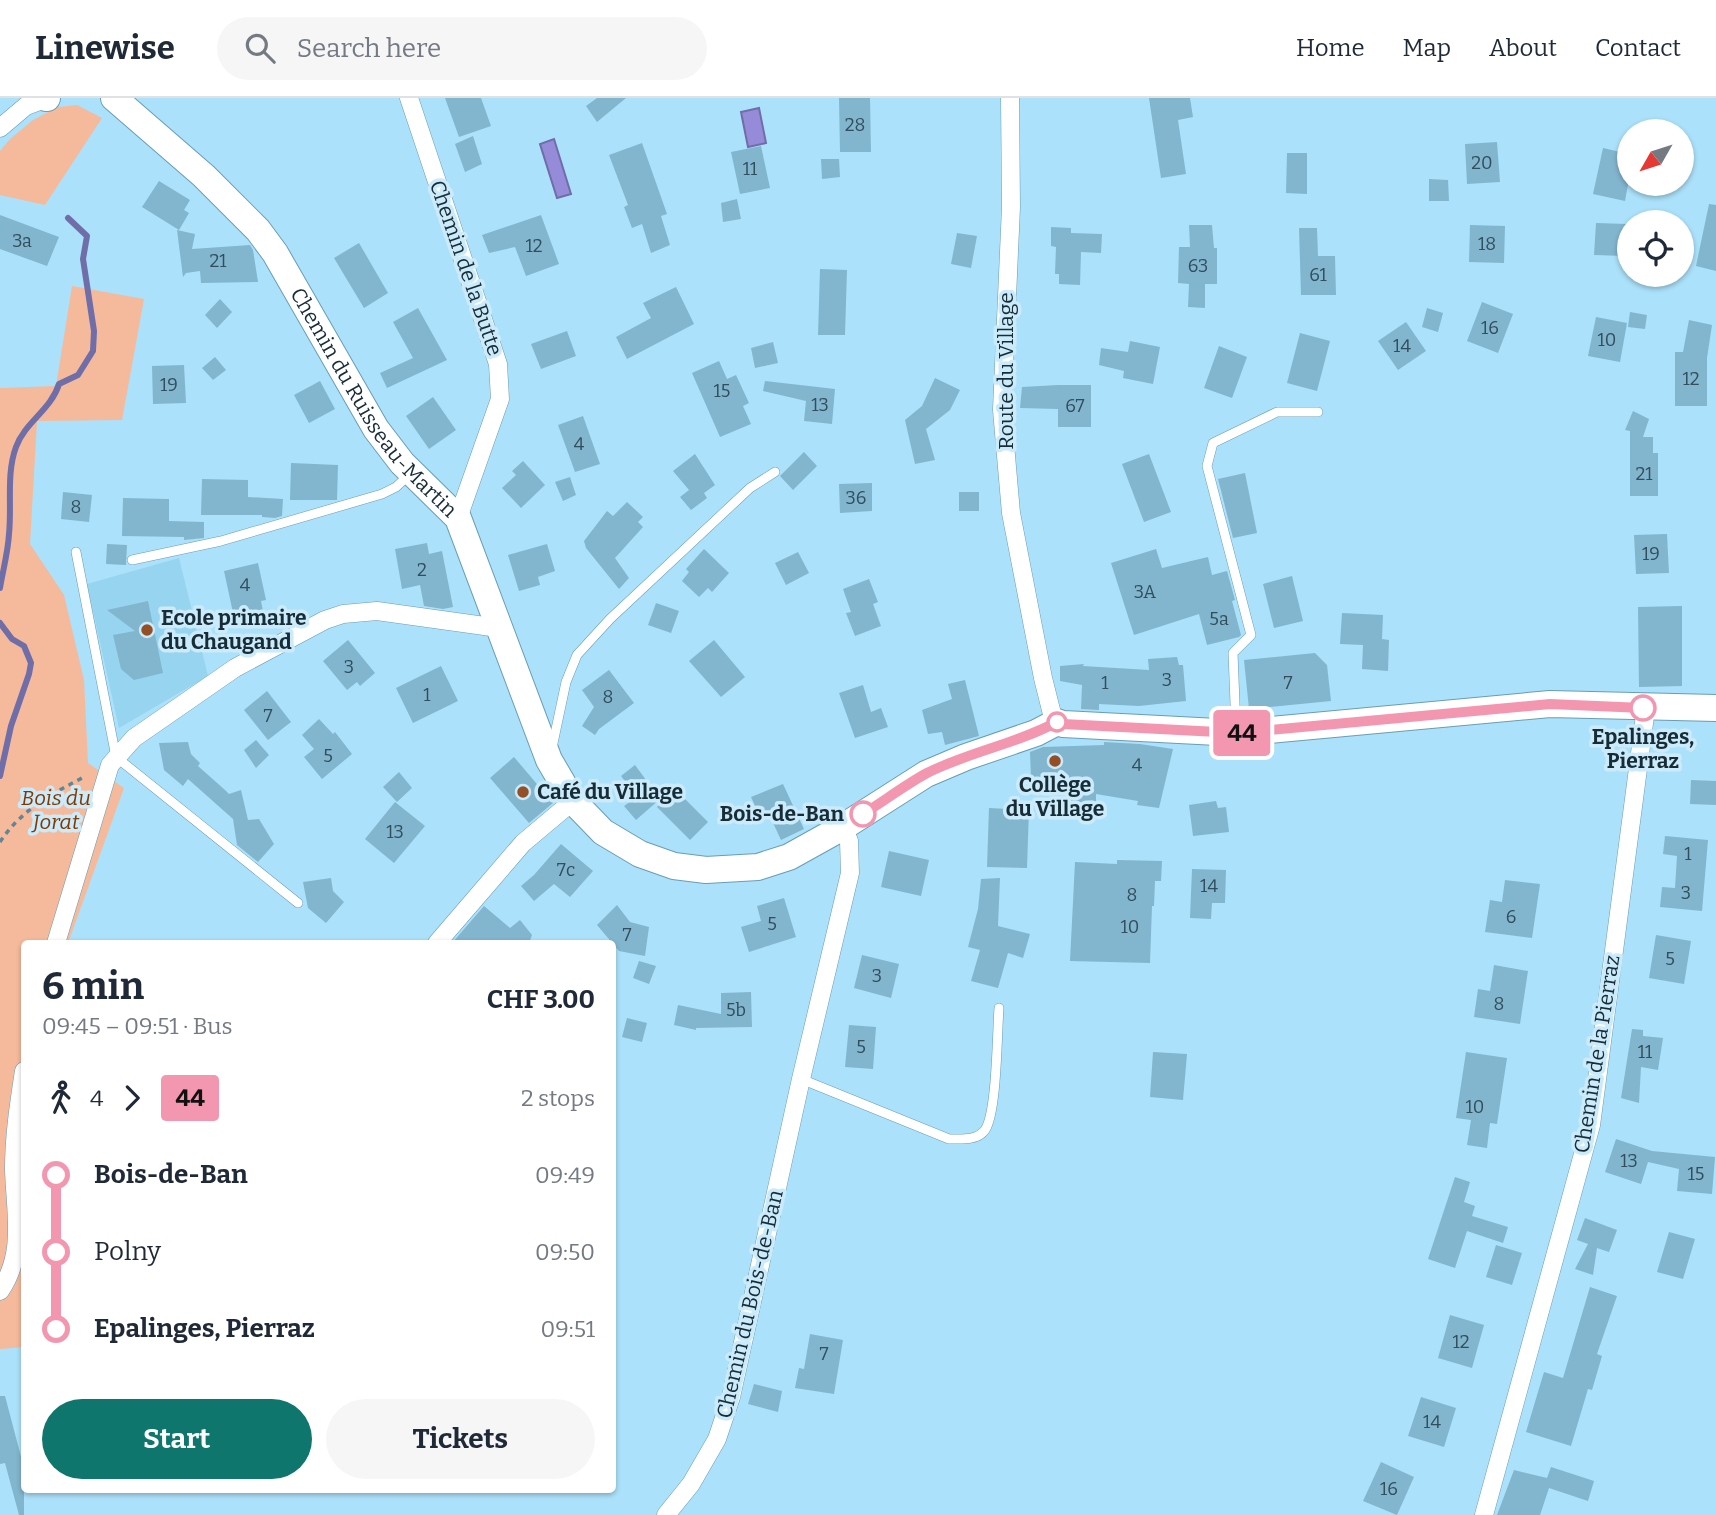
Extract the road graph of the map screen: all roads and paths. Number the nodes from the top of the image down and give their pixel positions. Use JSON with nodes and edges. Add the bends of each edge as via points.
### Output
{"nodes":[{"id":1,"x":47,"y":98,"type":"edge"},
{"id":2,"x":114,"y":98,"type":"edge"},
{"id":3,"x":409,"y":98,"type":"edge"},
{"id":4,"x":1010,"y":98,"type":"edge"},
{"id":5,"x":0,"y":128,"type":"edge"},
{"id":6,"x":1318,"y":412,"type":"dead end"},
{"id":7,"x":775,"y":472,"type":"dead end"},
{"id":8,"x":412,"y":473,"type":"junction"},
{"id":9,"x":458,"y":518,"type":"junction"},
{"id":10,"x":76,"y":552,"type":"dead end"},
{"id":11,"x":132,"y":560,"type":"dead end"},
{"id":12,"x":499,"y":628,"type":"junction"},
{"id":13,"x":1715,"y":702,"type":"edge"},
{"id":14,"x":1646,"y":708,"type":"junction"},
{"id":15,"x":1057,"y":722,"type":"junction"},
{"id":16,"x":1237,"y":733,"type":"junction"},
{"id":17,"x":549,"y":760,"type":"junction"},
{"id":18,"x":113,"y":761,"type":"junction"},
{"id":19,"x":573,"y":802,"type":"junction"},
{"id":20,"x":844,"y":827,"type":"junction"},
{"id":21,"x":0,"y":842,"type":"edge"},
{"id":22,"x":298,"y":903,"type":"dead end"},
{"id":23,"x":57,"y":940,"type":"edge"},
{"id":24,"x":440,"y":940,"type":"edge"},
{"id":25,"x":999,"y":1008,"type":"dead end"},
{"id":26,"x":801,"y":1079,"type":"junction"},
{"id":27,"x":21,"y":1089,"type":"edge"},
{"id":28,"x":0,"y":1291,"type":"edge"},
{"id":29,"x":666,"y":1515,"type":"edge"},
{"id":30,"x":1484,"y":1515,"type":"edge"}],
"edges":[{"from":1,"to":5,"type":"street","via":[[26,106]]},
{"from":2,"to":8,"type":"street","name":"Chemin du Ruisseau-Martin","via":[[258,230],[289,275],[376,429]]},
{"from":3,"to":9,"type":"street","name":"Chemin de la Butte","via":[[498,364],[500,399]]},
{"from":4,"to":15,"type":"street","name":"Route du Village","via":[[1002,410],[1011,513],[1043,678]]},
{"from":6,"to":16,"type":"lane","via":[[1277,412],[1213,443],[1207,466],[1251,635],[1233,653]]},
{"from":7,"to":17,"type":"lane","via":[[750,488],[610,618],[577,655],[566,682]]},
{"from":8,"to":9,"type":"street","name":"Chemin du Ruisseau-Martin"},
{"from":8,"to":11,"type":"lane","via":[[382,494],[221,541]]},
{"from":9,"to":12,"type":"street","name":"Chemin du Ruisseau-Martin"},
{"from":10,"to":18,"type":"lane"},
{"from":12,"to":17,"type":"street","name":"Chemin du Ruisseau-Martin"},
{"from":12,"to":18,"type":"street","via":[[377,611],[325,620],[235,668],[134,738]]},
{"from":13,"to":14,"type":"street"},
{"from":14,"to":16,"type":"street","via":[[1550,704]]},
{"from":14,"to":30,"type":"street","name":"Chemin de la Pierraz","via":[[1591,1125]]},
{"from":15,"to":16,"type":"street"},
{"from":15,"to":20,"type":"street","name":"Chemin du Ruisseau-Martin","via":[[926,774]]},
{"from":17,"to":19,"type":"street","name":"Chemin du Ruisseau-Martin"},
{"from":18,"to":21,"type":"path","via":[[50,794],[24,814]]},
{"from":18,"to":22,"type":"lane"},
{"from":18,"to":23,"type":"street"},
{"from":19,"to":20,"type":"street","name":"Chemin du Ruisseau-Martin","via":[[603,832],[640,853],[674,866],[706,870],[758,867],[789,857]]},
{"from":19,"to":24,"type":"street","via":[[523,843]]},
{"from":20,"to":26,"type":"street","name":"Chemin du Bois-de-Ban","via":[[850,873]]},
{"from":25,"to":26,"type":"lane","via":[[992,1114],[985,1131],[971,1139],[949,1139]]},
{"from":26,"to":29,"type":"street","name":"Chemin du Bois-de-Ban","via":[[731,1397],[717,1438]]},
{"from":27,"to":28,"type":"street","via":[[14,1168],[18,1239],[15,1261]]}]}
